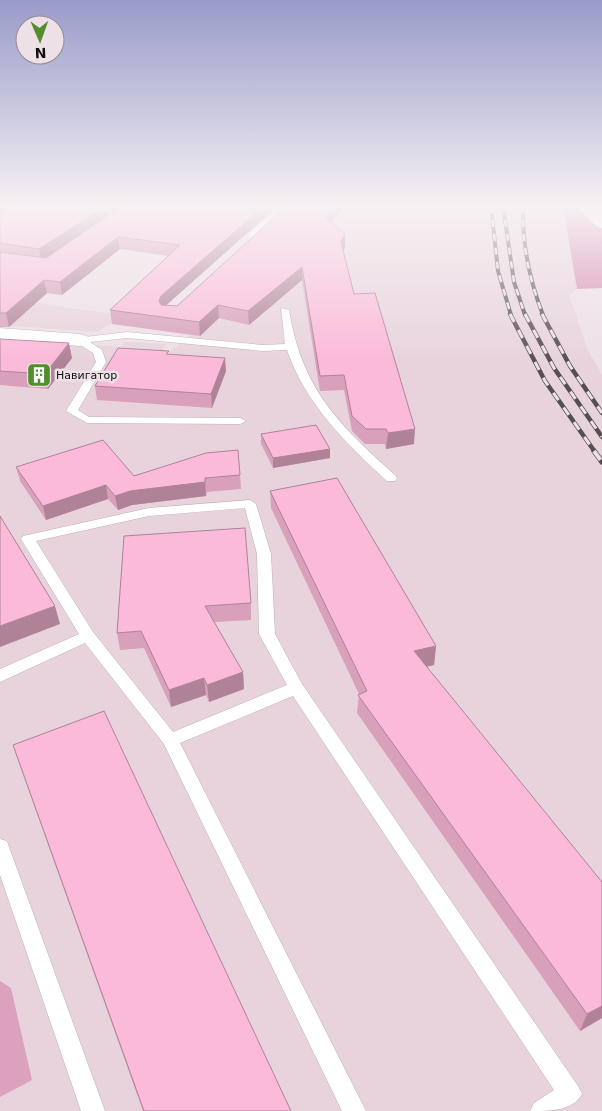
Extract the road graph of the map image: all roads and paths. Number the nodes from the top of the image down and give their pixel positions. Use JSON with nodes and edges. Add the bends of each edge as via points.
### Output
{"nodes":[{"id":1,"x":284,"y":310,"type":"dead end"},
{"id":2,"x":0,"y":334,"type":"edge"},
{"id":3,"x":80,"y":340,"type":"junction"},
{"id":4,"x":290,"y":347,"type":"junction"},
{"id":5,"x":240,"y":421,"type":"dead end"},
{"id":6,"x":391,"y":478,"type":"dead end"},
{"id":7,"x":88,"y":636,"type":"junction"},
{"id":8,"x":0,"y":676,"type":"edge"},
{"id":9,"x":296,"y":688,"type":"junction"},
{"id":10,"x":170,"y":740,"type":"junction"},
{"id":11,"x":0,"y":847,"type":"edge"},
{"id":12,"x":93,"y":1111,"type":"edge"},
{"id":13,"x":354,"y":1111,"type":"edge"},
{"id":14,"x":542,"y":1111,"type":"edge"}],
"edges":[{"from":1,"to":4,"type":"lane"},
{"from":2,"to":3,"type":"street"},
{"from":3,"to":4,"type":"lane","via":[[127,335],[263,348]]},
{"from":3,"to":5,"type":"lane","via":[[98,352],[101,362],[72,411],[87,420]]},
{"from":4,"to":6,"type":"lane","via":[[308,391],[352,443]]},
{"from":7,"to":8,"type":"lane"},
{"from":7,"to":9,"type":"lane","via":[[28,539],[149,512],[250,504],[264,554],[267,634]]},
{"from":7,"to":10,"type":"lane"},
{"from":9,"to":10,"type":"lane"},
{"from":9,"to":14,"type":"lane","via":[[570,1094]]},
{"from":10,"to":13,"type":"lane"},
{"from":11,"to":12,"type":"lane"}]}
